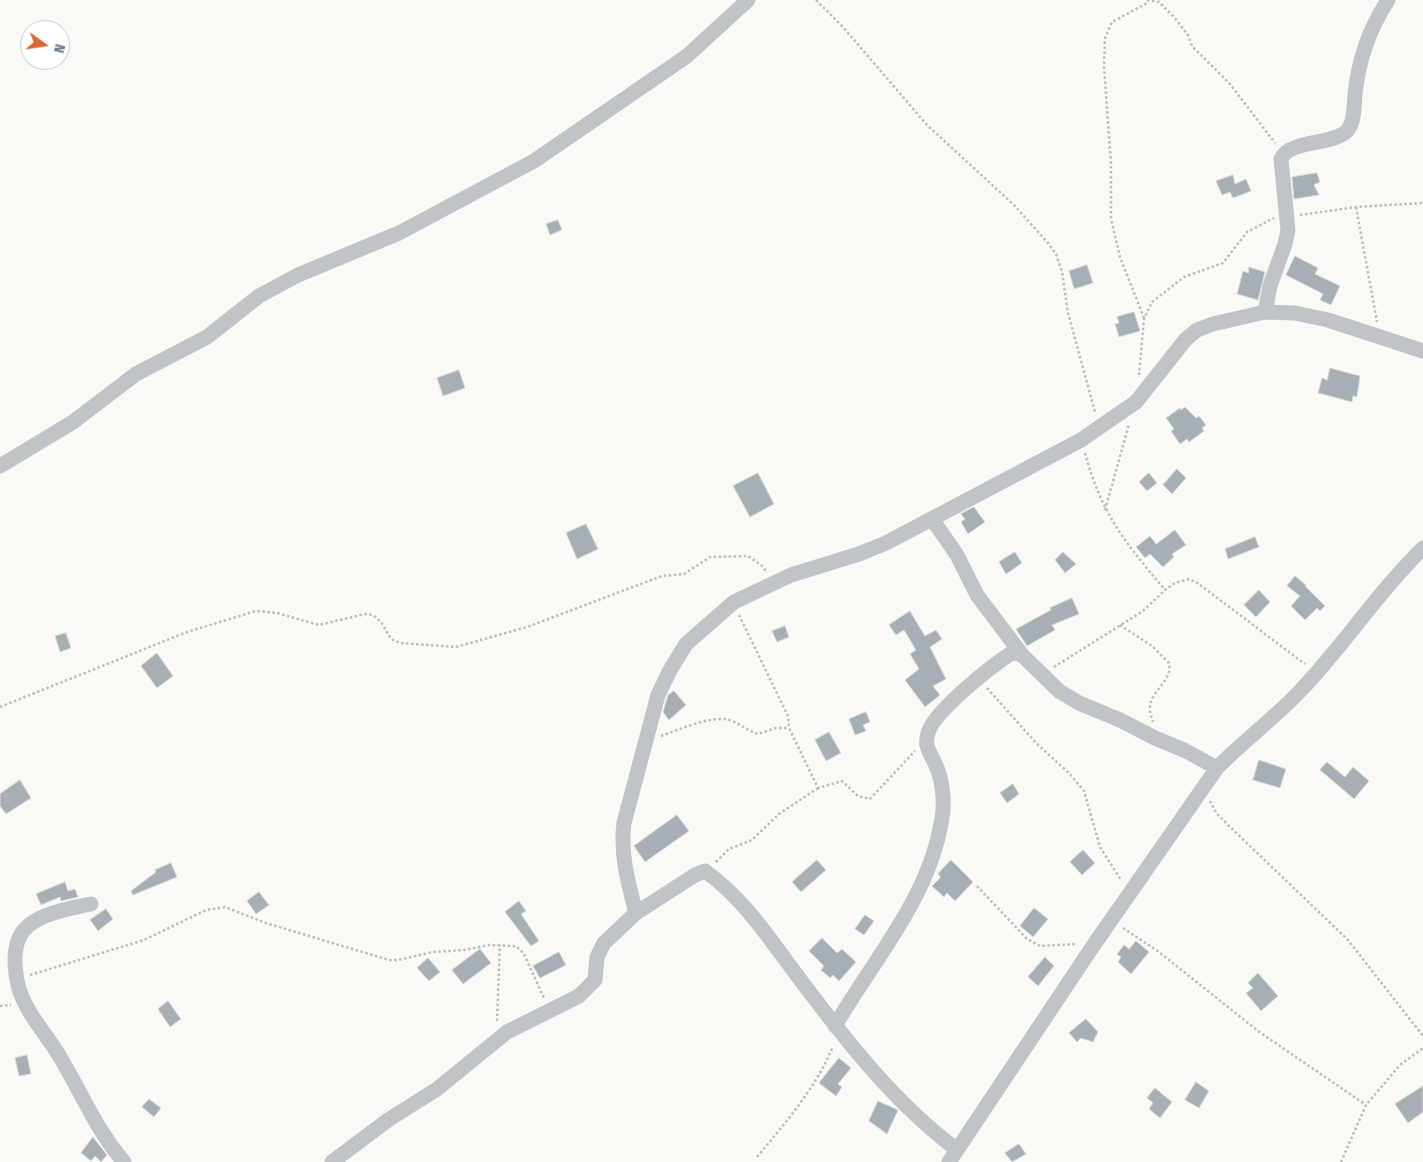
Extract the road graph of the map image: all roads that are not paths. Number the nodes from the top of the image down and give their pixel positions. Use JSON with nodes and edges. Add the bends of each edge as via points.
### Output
{"nodes":[{"id":1,"x":748,"y":0,"type":"edge"},
{"id":2,"x":1388,"y":0,"type":"edge"},
{"id":3,"x":1265,"y":312,"type":"junction"},
{"id":4,"x":1423,"y":351,"type":"edge"},
{"id":5,"x":0,"y":466,"type":"edge"},
{"id":6,"x":932,"y":519,"type":"junction"},
{"id":7,"x":1423,"y":548,"type":"edge"},
{"id":8,"x":1023,"y":656,"type":"junction"},
{"id":9,"x":1217,"y":768,"type":"junction"},
{"id":10,"x":91,"y":904,"type":"dead end"},
{"id":11,"x":636,"y":913,"type":"junction"},
{"id":12,"x":837,"y":1028,"type":"junction"},
{"id":13,"x":952,"y":1156,"type":"edge"},
{"id":14,"x":124,"y":1162,"type":"edge"},
{"id":15,"x":332,"y":1162,"type":"edge"}],
"edges":[{"from":1,"to":5,"type":"street","via":[[687,56],[534,161],[399,233],[298,275],[259,296],[207,338],[136,374],[73,422]]},
{"from":2,"to":3,"type":"street","via":[[1366,39],[1348,130],[1283,154],[1281,164],[1287,215],[1285,244],[1274,272]]},
{"from":3,"to":4,"type":"street","via":[[1311,316]]},
{"from":3,"to":6,"type":"street","via":[[1197,330],[1186,339],[1136,402],[1081,440]]},
{"from":6,"to":8,"type":"street","via":[[957,555],[977,595]]},
{"from":6,"to":11,"type":"street","via":[[859,554],[773,583],[734,602],[686,644],[658,695],[624,823],[624,865]]},
{"from":7,"to":9,"type":"street","via":[[1275,716],[1240,744]]},
{"from":8,"to":9,"type":"street","via":[[1060,691],[1079,703]]},
{"from":8,"to":12,"type":"street","via":[[1010,654],[936,718],[926,748],[937,768],[942,795],[938,838],[907,916],[870,968]]},
{"from":9,"to":13,"type":"street"},
{"from":10,"to":14,"type":"street","via":[[57,912],[29,925],[20,936],[14,952],[17,978],[30,1012],[59,1055],[102,1133]]},
{"from":11,"to":12,"type":"street","via":[[705,871],[730,890],[748,910]]},
{"from":11,"to":15,"type":"street","via":[[600,949],[592,986],[507,1032],[437,1089],[375,1129]]},
{"from":12,"to":13,"type":"street"}]}
